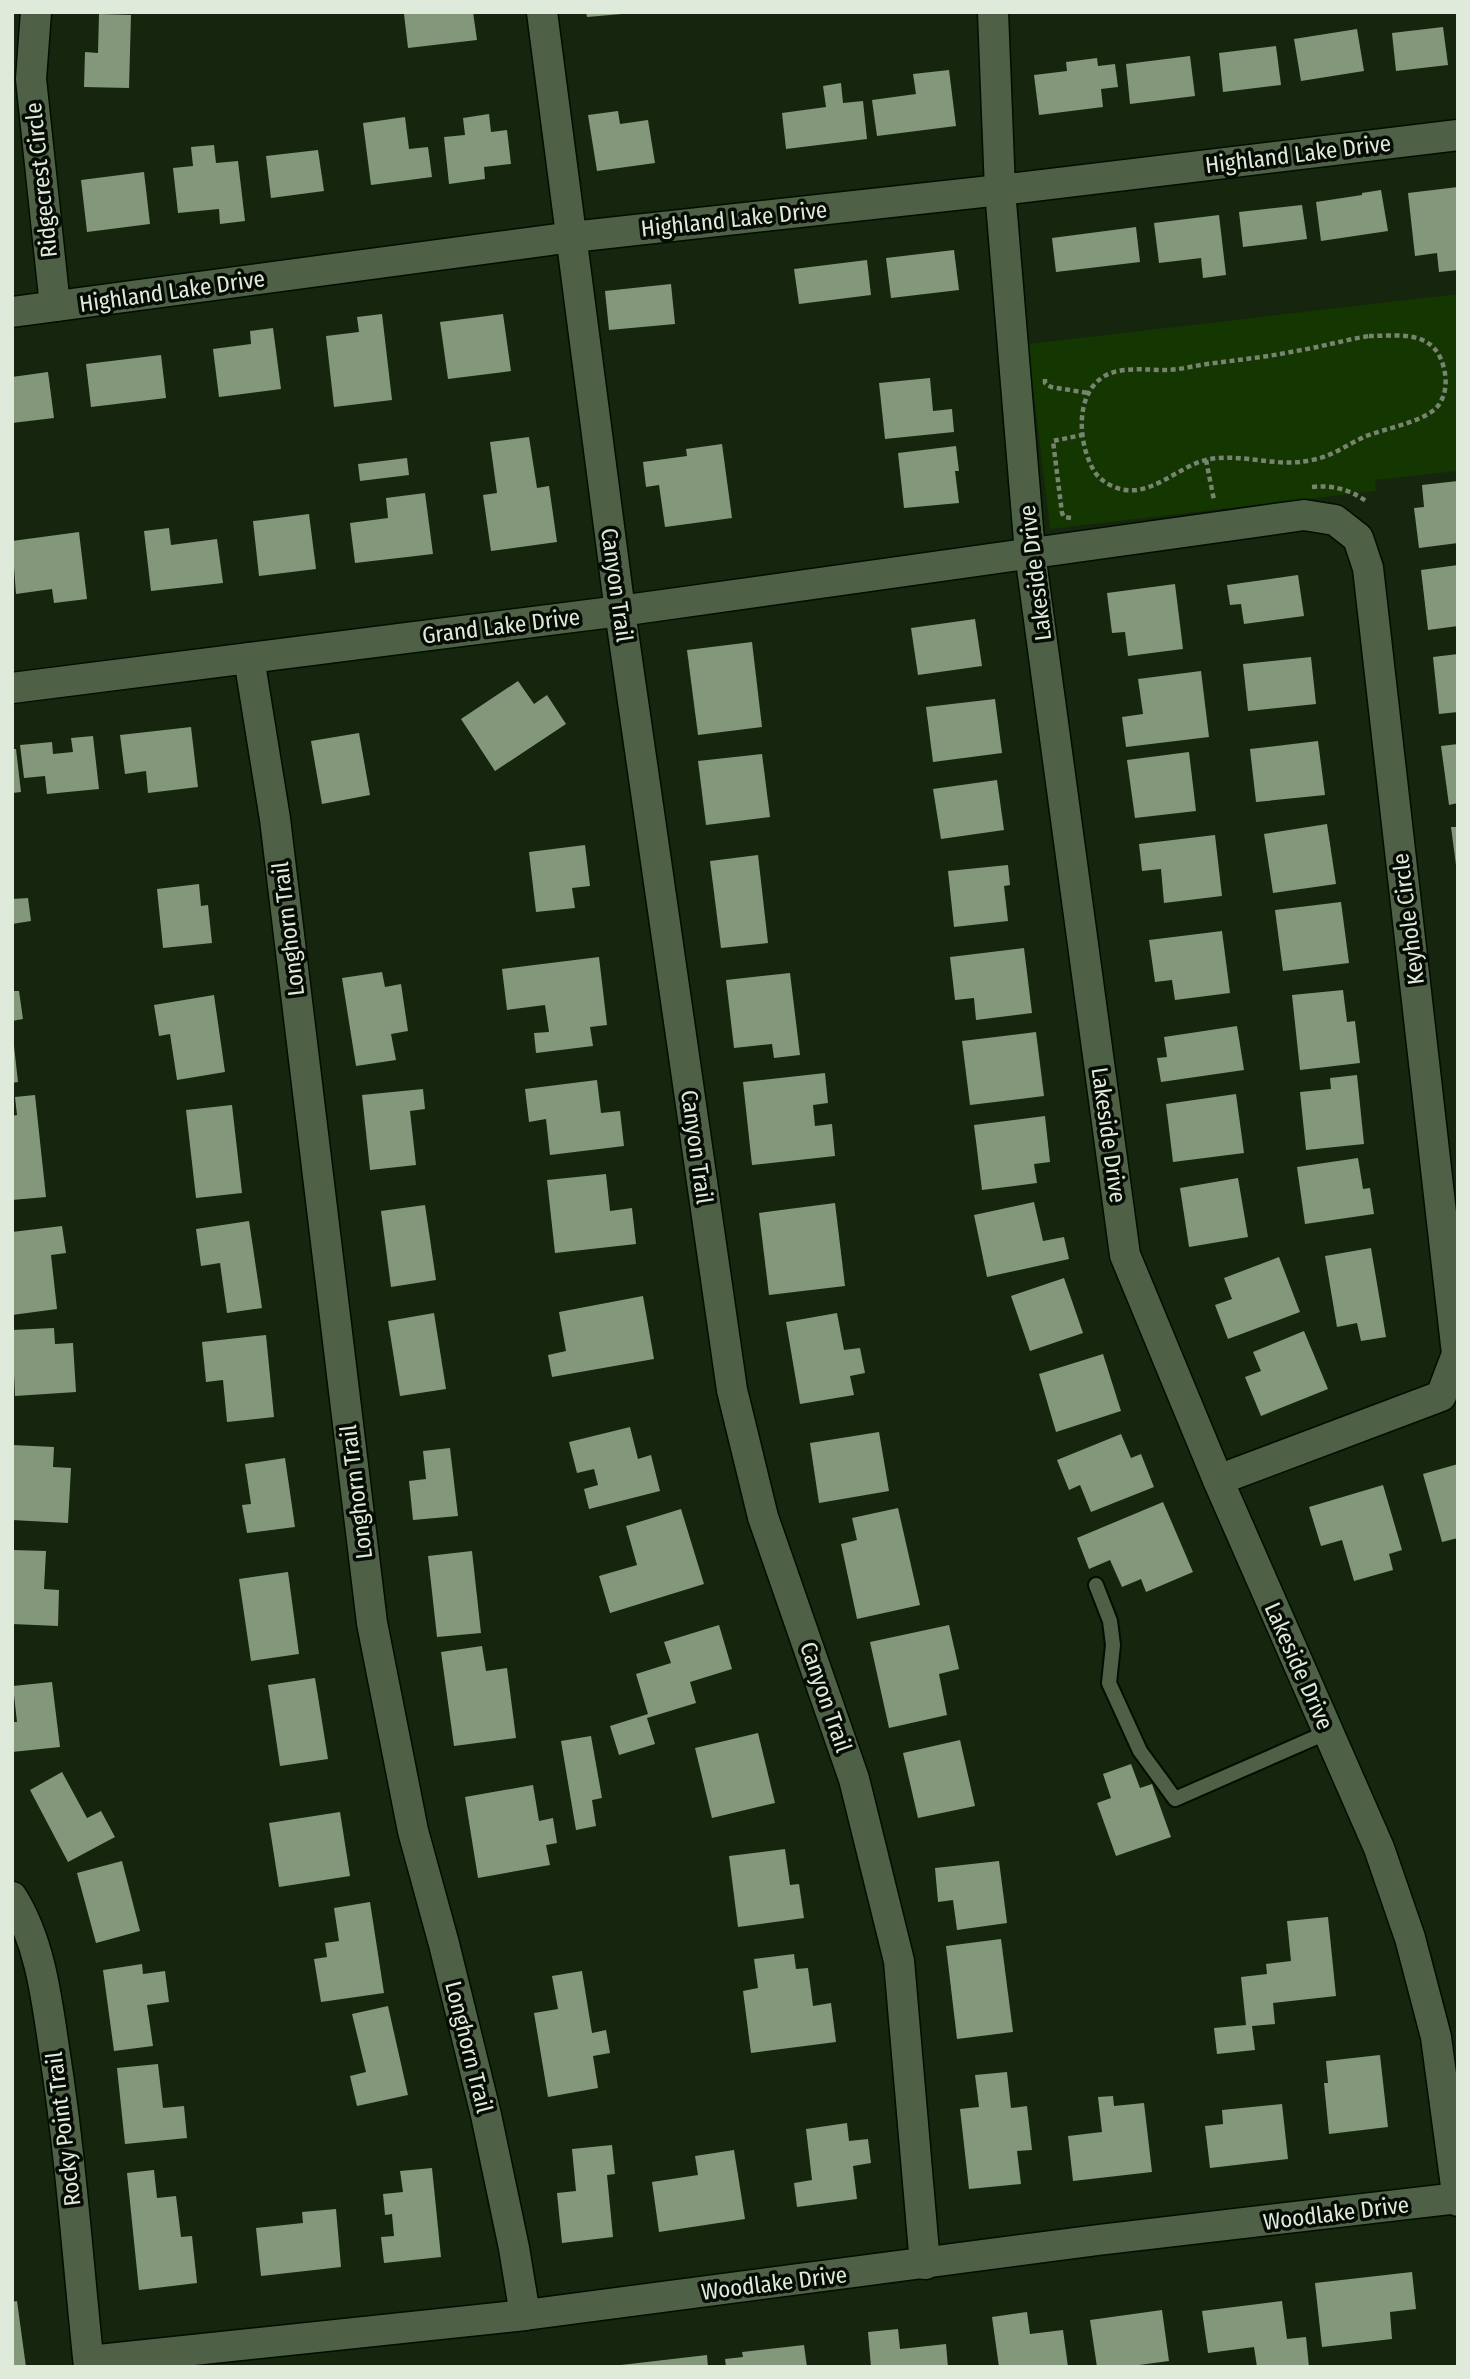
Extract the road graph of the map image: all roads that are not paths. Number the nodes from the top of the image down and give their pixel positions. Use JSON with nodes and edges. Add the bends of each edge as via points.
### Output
{"nodes":[{"id":1,"x":36,"y":12,"type":"edge"},
{"id":2,"x":542,"y":12,"type":"edge"},
{"id":3,"x":993,"y":12,"type":"edge"},
{"id":4,"x":1458,"y":135,"type":"edge"},
{"id":5,"x":1000,"y":190,"type":"junction"},
{"id":6,"x":572,"y":237,"type":"junction"},
{"id":7,"x":55,"y":306,"type":"junction"},
{"id":8,"x":12,"y":312,"type":"edge"},
{"id":9,"x":1031,"y":553,"type":"junction"},
{"id":10,"x":620,"y":611,"type":"junction"},
{"id":11,"x":250,"y":658,"type":"junction"},
{"id":12,"x":12,"y":688,"type":"edge"},
{"id":13,"x":1218,"y":1480,"type":"junction"},
{"id":14,"x":1096,"y":1585,"type":"dead end"},
{"id":15,"x":1328,"y":1732,"type":"junction"},
{"id":16,"x":12,"y":1897,"type":"edge"},
{"id":17,"x":1458,"y":2199,"type":"edge"},
{"id":18,"x":925,"y":2264,"type":"junction"},
{"id":19,"x":524,"y":2315,"type":"junction"},
{"id":20,"x":89,"y":2364,"type":"edge"}],
"edges":[{"from":1,"to":7,"type":"street","name":"Ridgecrest Circle","via":[[31,79]]},
{"from":2,"to":6,"type":"street","name":"Canyon Trail"},
{"from":3,"to":5,"type":"street","name":"Lakeside Drive"},
{"from":4,"to":5,"type":"street","name":"Highland Lake Drive"},
{"from":5,"to":6,"type":"street","name":"Highland Lake Drive"},
{"from":5,"to":9,"type":"street","name":"Lakeside Drive"},
{"from":6,"to":7,"type":"street","name":"Highland Lake Drive"},
{"from":6,"to":10,"type":"street","name":"Canyon Trail"},
{"from":7,"to":8,"type":"street","name":"Highland Lake Drive"},
{"from":9,"to":10,"type":"street","name":"Grand Lake Drive"},
{"from":9,"to":13,"type":"street","name":"Lakeside Drive","via":[[1125,1255]]},
{"from":9,"to":13,"type":"street","name":"Keyhole Circle","via":[[1304,516],[1335,520],[1358,538],[1367,568],[1457,1354],[1441,1396]]},
{"from":10,"to":11,"type":"street","name":"Grand Lake Drive"},
{"from":10,"to":18,"type":"street","name":"Canyon Trail","via":[[732,1390],[763,1517],[855,1779],[899,1961]]},
{"from":11,"to":12,"type":"street","name":"Grand Lake Drive"},
{"from":11,"to":19,"type":"street","name":"Longhorn Trail","via":[[275,819],[372,1623],[413,1831],[486,2115]]},
{"from":13,"to":15,"type":"street","name":"Lakeside Drive"},
{"from":14,"to":15,"type":"lane","via":[[1110,1621],[1109,1683],[1140,1751],[1175,1799]]},
{"from":15,"to":17,"type":"street","name":"Lakeside Drive","via":[[1379,1848],[1410,1937],[1436,2037]]},
{"from":16,"to":20,"type":"street","name":"Rocky Point Trail","via":[[35,1948],[48,2011],[62,2098]]},
{"from":17,"to":18,"type":"street","name":"Woodlake Drive"},
{"from":18,"to":19,"type":"street","name":"Woodlake Drive"},
{"from":19,"to":20,"type":"street","name":"Woodlake Drive"}]}
